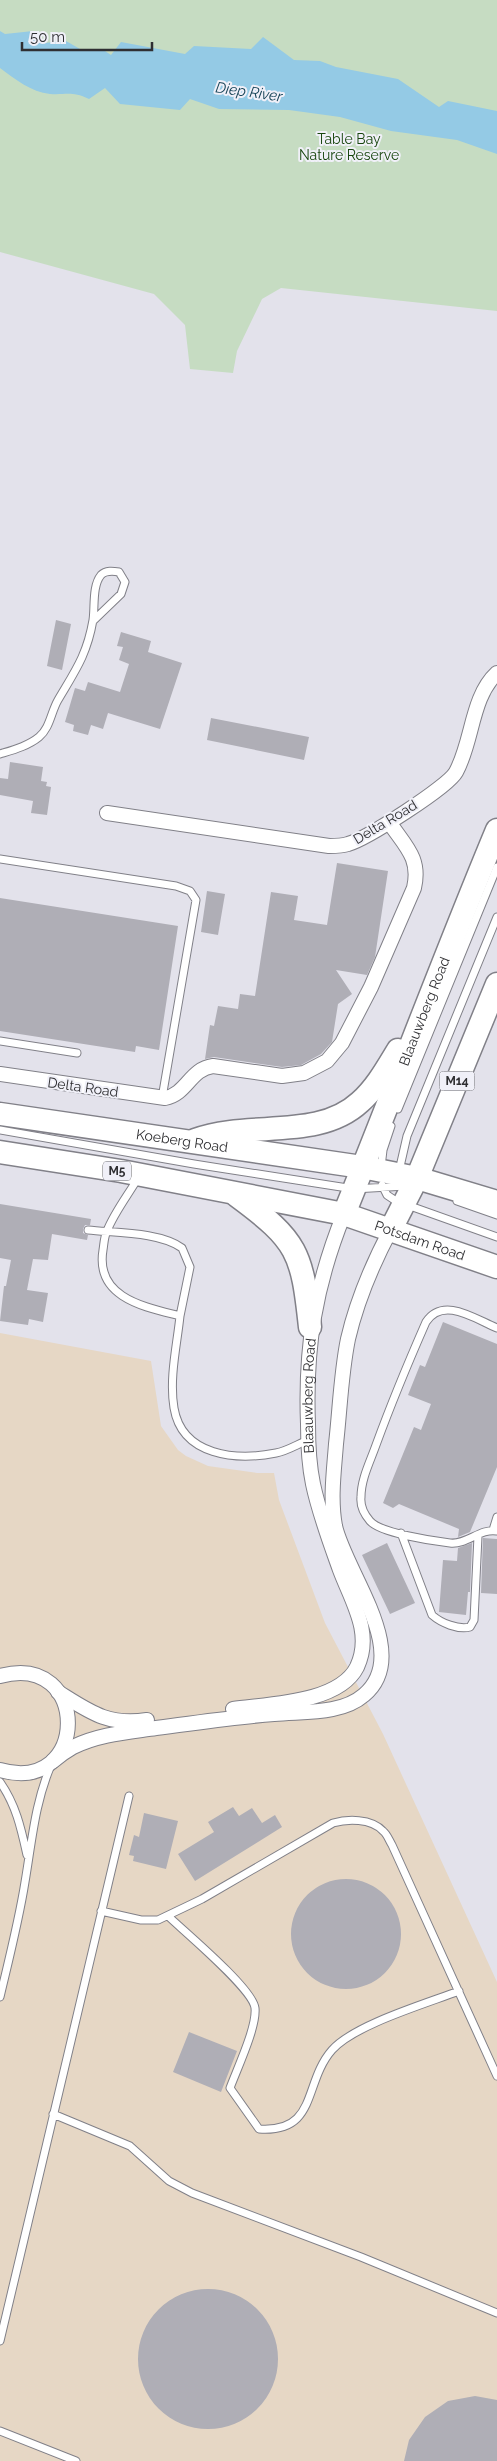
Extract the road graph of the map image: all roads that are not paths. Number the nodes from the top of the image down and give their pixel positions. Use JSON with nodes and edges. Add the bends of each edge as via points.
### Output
{"nodes":[{"id":1,"x":93,"y":621,"type":"junction"},
{"id":2,"x":497,"y":673,"type":"edge"},
{"id":3,"x":0,"y":754,"type":"edge"},
{"id":4,"x":108,"y":813,"type":"dead end"},
{"id":5,"x":389,"y":822,"type":"junction"},
{"id":6,"x":497,"y":830,"type":"edge"},
{"id":7,"x":0,"y":859,"type":"edge"},
{"id":8,"x":497,"y":868,"type":"edge"},
{"id":9,"x":497,"y":917,"type":"edge"},
{"id":10,"x":497,"y":984,"type":"edge"},
{"id":11,"x":426,"y":1002,"type":"junction"},
{"id":12,"x":0,"y":1041,"type":"edge"},
{"id":13,"x":77,"y":1052,"type":"dead end"},
{"id":14,"x":0,"y":1074,"type":"edge"},
{"id":15,"x":162,"y":1098,"type":"junction"},
{"id":16,"x":0,"y":1114,"type":"edge"},
{"id":17,"x":0,"y":1130,"type":"edge"},
{"id":18,"x":188,"y":1143,"type":"junction"},
{"id":19,"x":0,"y":1152,"type":"edge"},
{"id":20,"x":139,"y":1176,"type":"junction"},
{"id":21,"x":398,"y":1183,"type":"junction"},
{"id":22,"x":354,"y":1189,"type":"junction"},
{"id":23,"x":233,"y":1193,"type":"junction"},
{"id":24,"x":452,"y":1200,"type":"dead end"},
{"id":25,"x":497,"y":1202,"type":"edge"},
{"id":26,"x":344,"y":1214,"type":"junction"},
{"id":27,"x":497,"y":1215,"type":"edge"},
{"id":28,"x":391,"y":1229,"type":"junction"},
{"id":29,"x":88,"y":1230,"type":"dead end"},
{"id":30,"x":106,"y":1232,"type":"junction"},
{"id":31,"x":497,"y":1237,"type":"edge"},
{"id":32,"x":497,"y":1267,"type":"edge"},
{"id":33,"x":180,"y":1316,"type":"junction"},
{"id":34,"x":310,"y":1327,"type":"junction"},
{"id":35,"x":497,"y":1328,"type":"edge"},
{"id":36,"x":308,"y":1440,"type":"junction"},
{"id":37,"x":497,"y":1517,"type":"edge"},
{"id":38,"x":495,"y":1531,"type":"edge"},
{"id":39,"x":401,"y":1533,"type":"junction"},
{"id":40,"x":478,"y":1536,"type":"junction"},
{"id":41,"x":359,"y":1662,"type":"junction"},
{"id":42,"x":380,"y":1672,"type":"junction"},
{"id":43,"x":0,"y":1676,"type":"edge"},
{"id":44,"x":58,"y":1692,"type":"junction"},
{"id":45,"x":53,"y":1761,"type":"junction"},
{"id":46,"x":0,"y":1770,"type":"edge"},
{"id":47,"x":0,"y":1782,"type":"edge"},
{"id":48,"x":129,"y":1796,"type":"dead end"},
{"id":49,"x":28,"y":1858,"type":"junction"},
{"id":50,"x":101,"y":1911,"type":"junction"},
{"id":51,"x":168,"y":1916,"type":"junction"},
{"id":52,"x":459,"y":1991,"type":"junction"},
{"id":53,"x":0,"y":1997,"type":"edge"},
{"id":54,"x":497,"y":2076,"type":"edge"},
{"id":55,"x":53,"y":2114,"type":"junction"},
{"id":56,"x":497,"y":2314,"type":"edge"},
{"id":57,"x":0,"y":2341,"type":"edge"},
{"id":58,"x":0,"y":2431,"type":"edge"},
{"id":59,"x":76,"y":2461,"type":"edge"}],
"edges":[{"from":1,"to":1,"type":"lane","via":[[121,594],[125,582],[119,572],[109,571],[102,575],[96,588]]},
{"from":1,"to":3,"type":"lane","via":[[84,656],[57,702],[47,727],[30,743]]},
{"from":2,"to":5,"type":"street","name":"Delta Road","via":[[485,689],[461,761],[452,778]]},
{"from":4,"to":5,"type":"street","name":"Delta Road","via":[[337,846],[350,844]]},
{"from":5,"to":15,"type":"street","via":[[412,856],[417,874],[414,888],[371,987],[336,1053],[316,1068],[291,1076],[213,1066],[200,1070],[178,1094]]},
{"from":6,"to":11,"type":"main road","name":"Blaauwberg Road","number":"M14"},
{"from":7,"to":15,"type":"lane","via":[[176,886],[193,895],[196,900]]},
{"from":8,"to":21,"type":"lane","via":[[383,1150]]},
{"from":9,"to":21,"type":"lane","via":[[407,1136]]},
{"from":10,"to":21,"type":"main road","name":"Blaauwberg Road","number":"M14"},
{"from":11,"to":18,"type":"main road","via":[[375,1085],[360,1103],[343,1115],[310,1126],[225,1131]]},
{"from":11,"to":21,"type":"main road","name":"Blaauwberg Road","number":"M14","via":[[408,1053]]},
{"from":12,"to":13,"type":"lane"},
{"from":14,"to":15,"type":"street","name":"Delta Road"},
{"from":16,"to":18,"type":"main road","name":"Koeberg Road"},
{"from":17,"to":22,"type":"lane"},
{"from":18,"to":21,"type":"main road","name":"Koeberg Road"},
{"from":19,"to":20,"type":"main road","number":"M5"},
{"from":20,"to":23,"type":"main road","number":"M5"},
{"from":20,"to":30,"type":"lane"},
{"from":21,"to":22,"type":"main road","name":"Blaauwberg Road","number":"M14"},
{"from":21,"to":25,"type":"main road"},
{"from":21,"to":28,"type":"main road","name":"Blaauwberg Road","number":"M14"},
{"from":21,"to":31,"type":"lane"},
{"from":22,"to":26,"type":"main road","name":"Blaauwberg Road","number":"M14"},
{"from":23,"to":26,"type":"main road","number":"M5"},
{"from":23,"to":34,"type":"main road","via":[[280,1230],[295,1251],[304,1276]]},
{"from":24,"to":27,"type":"lane"},
{"from":26,"to":28,"type":"main road","name":"Potsdam Road","number":"M5"},
{"from":26,"to":34,"type":"street","name":"Blaauwberg Road","via":[[324,1270]]},
{"from":28,"to":32,"type":"main road","name":"Potsdam Road","number":"M5"},
{"from":28,"to":42,"type":"street","name":"Blaauwberg Road","via":[[373,1265],[348,1339],[333,1510],[342,1545],[376,1622],[382,1645]]},
{"from":29,"to":30,"type":"lane"},
{"from":30,"to":33,"type":"lane","via":[[101,1260],[109,1285],[140,1305]]},
{"from":30,"to":33,"type":"lane","via":[[161,1238],[182,1248],[190,1267]]},
{"from":33,"to":36,"type":"lane","via":[[173,1402],[178,1422],[193,1443],[205,1450],[243,1456],[278,1453]]},
{"from":34,"to":36,"type":"street","name":"Blaauwberg Road","via":[[306,1377]]},
{"from":35,"to":39,"type":"lane","via":[[445,1308],[432,1313],[426,1322],[390,1407],[361,1489],[363,1510],[372,1523]]},
{"from":36,"to":41,"type":"street","name":"Blaauwberg Road","via":[[312,1483],[363,1630],[363,1653]]},
{"from":37,"to":38,"type":"lane"},
{"from":38,"to":40,"type":"lane"},
{"from":39,"to":40,"type":"lane","via":[[452,1543]]},
{"from":39,"to":40,"type":"lane","via":[[432,1615],[465,1628],[470,1627],[474,1620]]},
{"from":41,"to":42,"type":"street"},
{"from":41,"to":44,"type":"street","name":"Blaauwberg Road","via":[[345,1682],[312,1697],[131,1722],[112,1721],[93,1714]]},
{"from":42,"to":45,"type":"street","name":"Blaauwberg Road","via":[[366,1695],[348,1706],[228,1718],[117,1734],[73,1747]]},
{"from":43,"to":44,"type":"street","name":"Blaauwberg Road","via":[[32,1674]]},
{"from":44,"to":45,"type":"street","via":[[65,1703],[69,1727],[67,1740]]},
{"from":45,"to":46,"type":"street","name":"Blaauwberg Road","via":[[27,1773],[12,1774]]},
{"from":45,"to":49,"type":"lane","via":[[40,1792]]},
{"from":47,"to":49,"type":"lane","via":[[20,1821]]},
{"from":48,"to":50,"type":"lane"},
{"from":49,"to":53,"type":"lane"},
{"from":50,"to":51,"type":"lane","via":[[141,1920]]},
{"from":50,"to":55,"type":"lane"},
{"from":51,"to":52,"type":"lane","via":[[333,1823],[346,1820],[374,1825],[383,1830],[392,1845]]},
{"from":51,"to":52,"type":"lane","via":[[238,1981],[253,2000],[255,2017],[230,2088],[259,2129],[273,2130],[291,2125],[302,2112],[324,2061],[341,2040]]},
{"from":52,"to":54,"type":"lane"},
{"from":55,"to":56,"type":"lane","via":[[130,2146],[157,2171],[192,2193],[361,2257]]},
{"from":55,"to":57,"type":"lane"},
{"from":58,"to":59,"type":"lane"}]}
